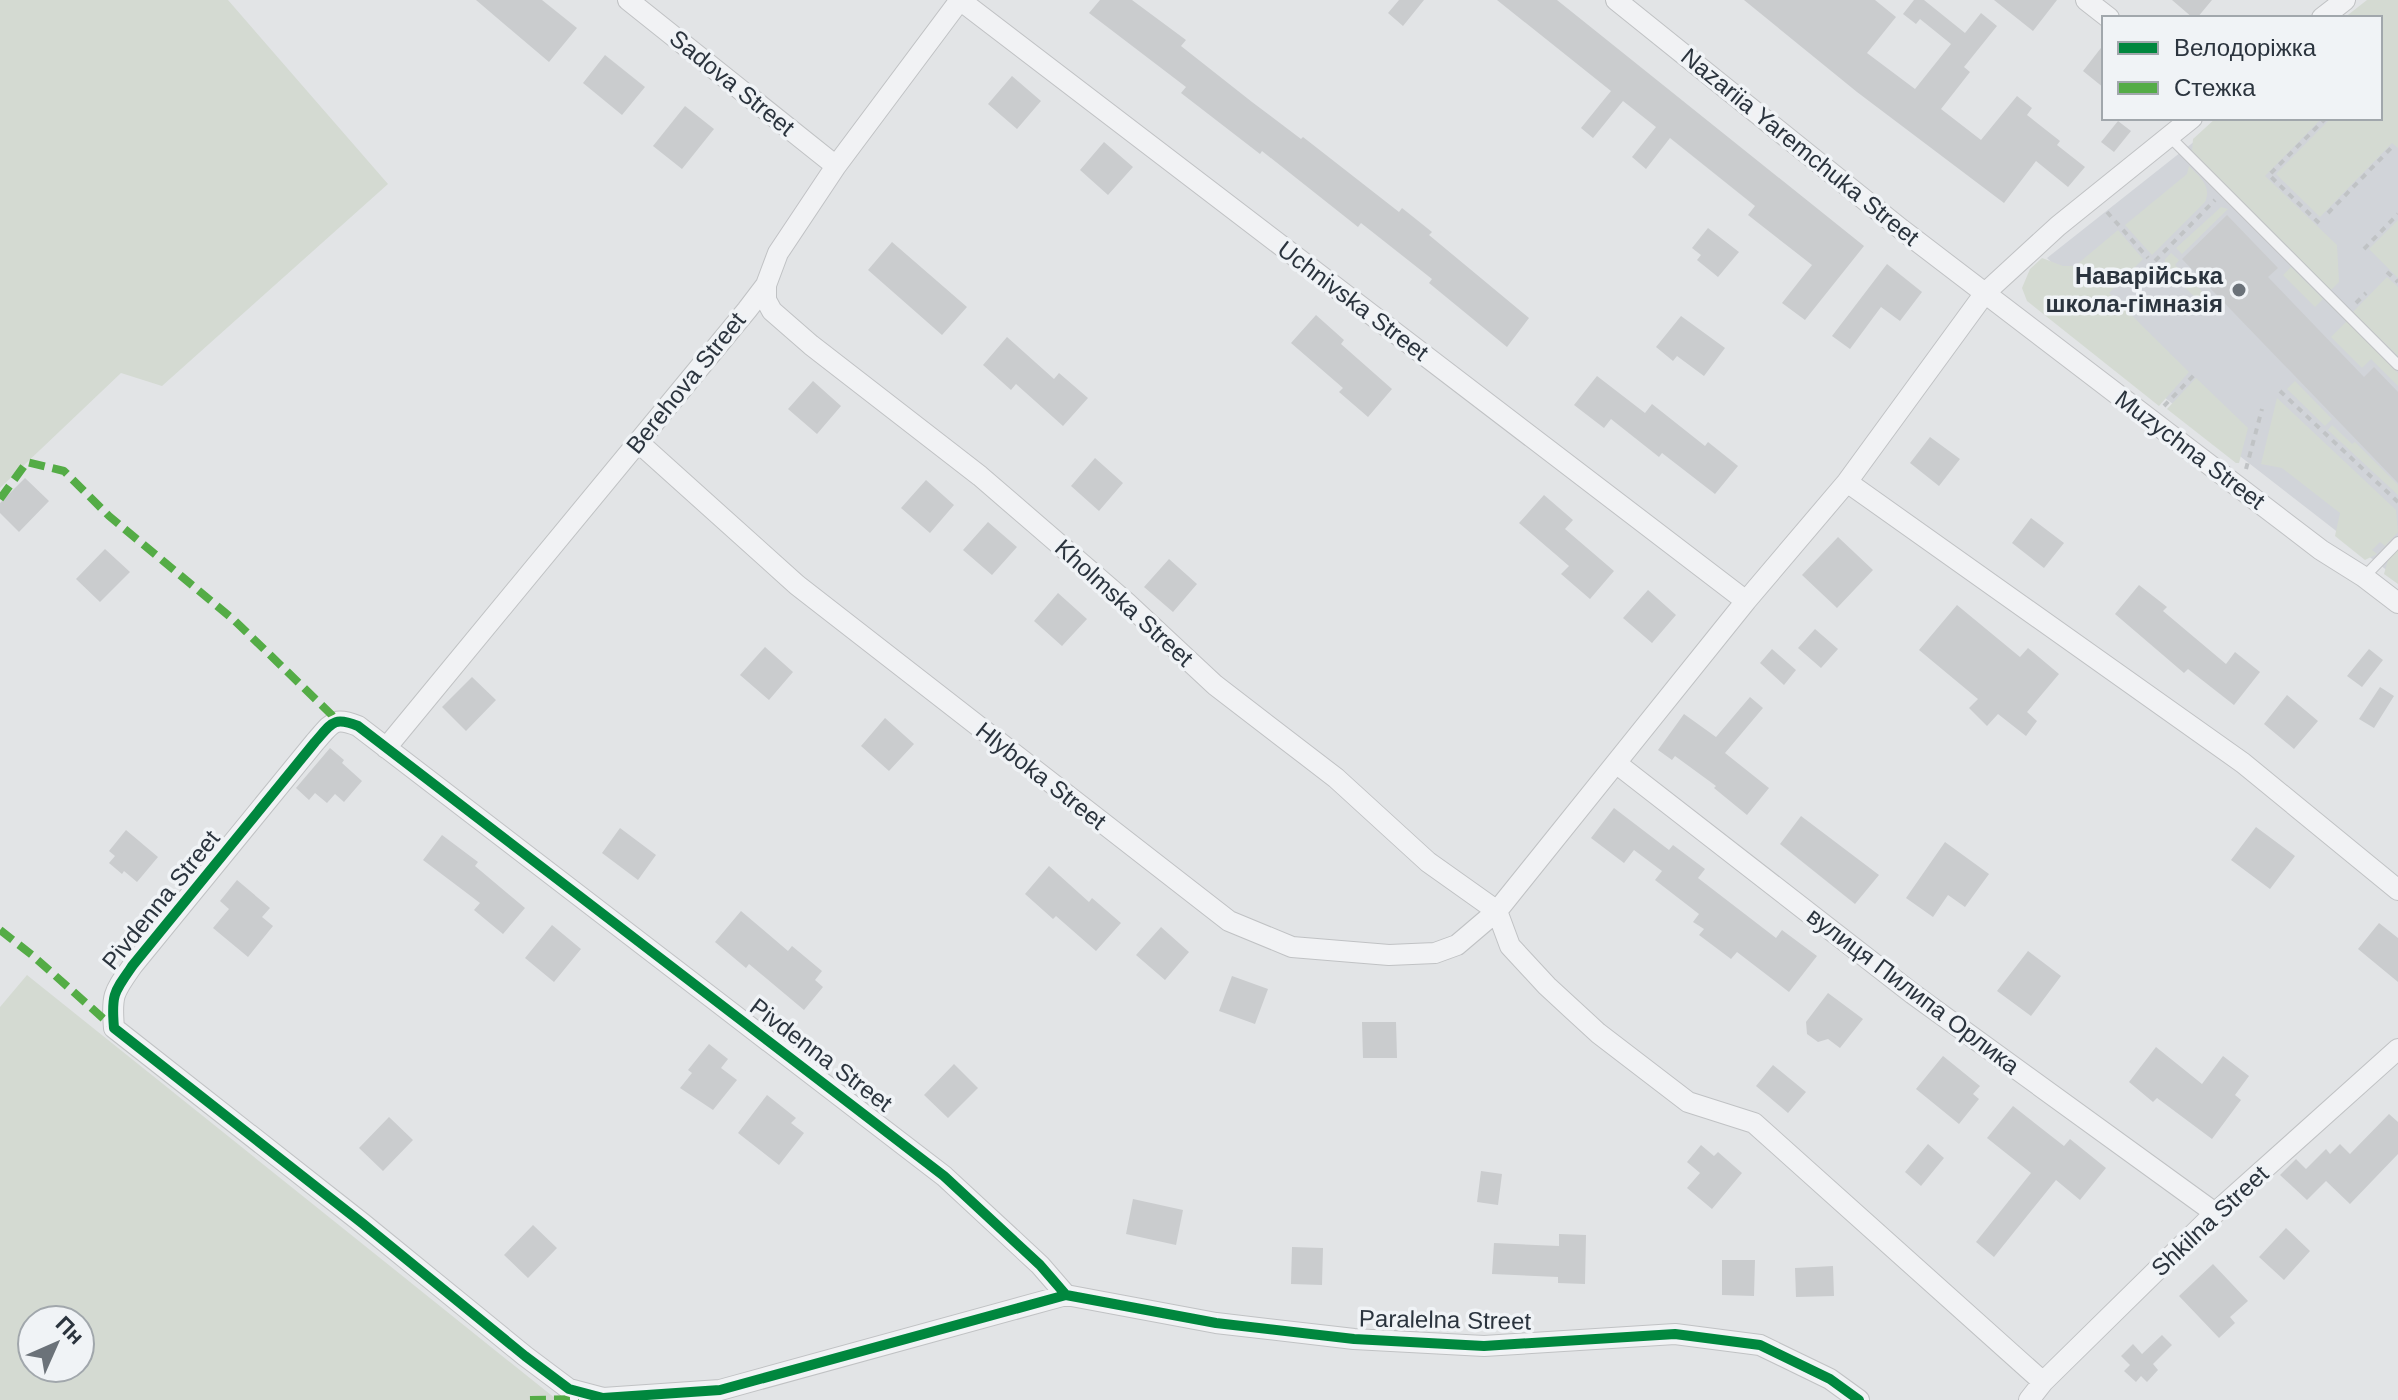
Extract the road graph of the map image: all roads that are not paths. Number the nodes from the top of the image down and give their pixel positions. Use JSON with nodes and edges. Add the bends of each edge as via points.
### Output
{"nodes":[{"id":1,"x":628,"y":0,"type":"edge"},
{"id":2,"x":960,"y":0,"type":"edge"},
{"id":3,"x":1616,"y":0,"type":"edge"},
{"id":4,"x":2086,"y":0,"type":"edge"},
{"id":5,"x":2345,"y":0,"type":"edge"},
{"id":6,"x":2106,"y":16,"type":"edge"},
{"id":7,"x":2325,"y":16,"type":"edge"},
{"id":8,"x":2189,"y":120,"type":"edge"},
{"id":9,"x":2169,"y":136,"type":"junction"},
{"id":10,"x":836,"y":166,"type":"junction"},
{"id":11,"x":766,"y":285,"type":"junction"},
{"id":12,"x":1985,"y":293,"type":"junction"},
{"id":13,"x":2398,"y":365,"type":"edge"},
{"id":14,"x":638,"y":442,"type":"junction"},
{"id":15,"x":1847,"y":482,"type":"junction"},
{"id":16,"x":2398,"y":542,"type":"edge"},
{"id":17,"x":2364,"y":577,"type":"junction"},
{"id":18,"x":1746,"y":601,"type":"junction"},
{"id":19,"x":2398,"y":603,"type":"edge"},
{"id":20,"x":386,"y":748,"type":"junction"},
{"id":21,"x":1616,"y":763,"type":"junction"},
{"id":22,"x":2398,"y":890,"type":"edge"},
{"id":23,"x":1497,"y":911,"type":"junction"},
{"id":24,"x":2398,"y":1049,"type":"edge"},
{"id":25,"x":2215,"y":1213,"type":"junction"},
{"id":26,"x":1066,"y":1295,"type":"junction"},
{"id":27,"x":2043,"y":1382,"type":"junction"},
{"id":28,"x":722,"y":1395,"type":"edge"},
{"id":29,"x":1859,"y":1400,"type":"edge"},
{"id":30,"x":2029,"y":1400,"type":"edge"}],
"edges":[{"from":1,"to":10,"type":"street","name":"Sadova Street"},
{"from":2,"to":10,"type":"street","name":"Berehova Street"},
{"from":2,"to":18,"type":"street","name":"Uchnivska Street"},
{"from":3,"to":12,"type":"street","name":"Nazariia Yaremchuka Street"},
{"from":4,"to":6,"type":"street"},
{"from":5,"to":7,"type":"street"},
{"from":8,"to":9,"type":"street","name":"Hlyboka Street"},
{"from":9,"to":12,"type":"street","name":"Hlyboka Street"},
{"from":9,"to":13,"type":"lane"},
{"from":10,"to":11,"type":"street","name":"Berehova Street","via":[[778,253]]},
{"from":11,"to":14,"type":"street","name":"Berehova Street"},
{"from":11,"to":23,"type":"street","name":"Kholmska Street","via":[[772,311],[811,345],[980,476],[1215,685],[1336,778],[1428,862]]},
{"from":12,"to":15,"type":"street","name":"Hlyboka Street"},
{"from":12,"to":17,"type":"street","name":"Muzychna Street","via":[[2321,550]]},
{"from":14,"to":20,"type":"street","name":"Berehova Street"},
{"from":14,"to":23,"type":"street","name":"Hlyboka Street","via":[[797,585],[1229,921],[1292,947],[1389,955],[1435,953],[1457,945]]},
{"from":15,"to":18,"type":"street","name":"Hlyboka Street"},
{"from":15,"to":22,"type":"street","via":[[2243,763]]},
{"from":16,"to":17,"type":"lane"},
{"from":17,"to":19,"type":"street","name":"Muzychna Street"},
{"from":18,"to":21,"type":"street","name":"Hlyboka Street"},
{"from":20,"to":26,"type":"street","name":"Pivdenna Street","via":[[944,1176]]},
{"from":20,"to":28,"type":"street","name":"Pivdenna Street","via":[[358,726],[343,720],[331,724],[133,965],[114,992],[114,1028],[569,1389],[603,1398]]},
{"from":21,"to":23,"type":"street","name":"Hlyboka Street"},
{"from":21,"to":25,"type":"street","name":"вулиця Пилипа Орлика","via":[[1913,994]]},
{"from":23,"to":27,"type":"street","via":[[1510,946],[1598,1033],[1688,1102],[1754,1123]]},
{"from":24,"to":25,"type":"street","name":"Shkilna Street"},
{"from":25,"to":27,"type":"street","name":"Shkilna Street"},
{"from":26,"to":28,"type":"street","name":"Pivdenna Street"},
{"from":26,"to":29,"type":"street","name":"Paralelna Street","via":[[1216,1323],[1354,1339],[1484,1346],[1675,1334],[1760,1345],[1830,1379]]},
{"from":27,"to":30,"type":"street","name":"Shkilna Street"}]}
